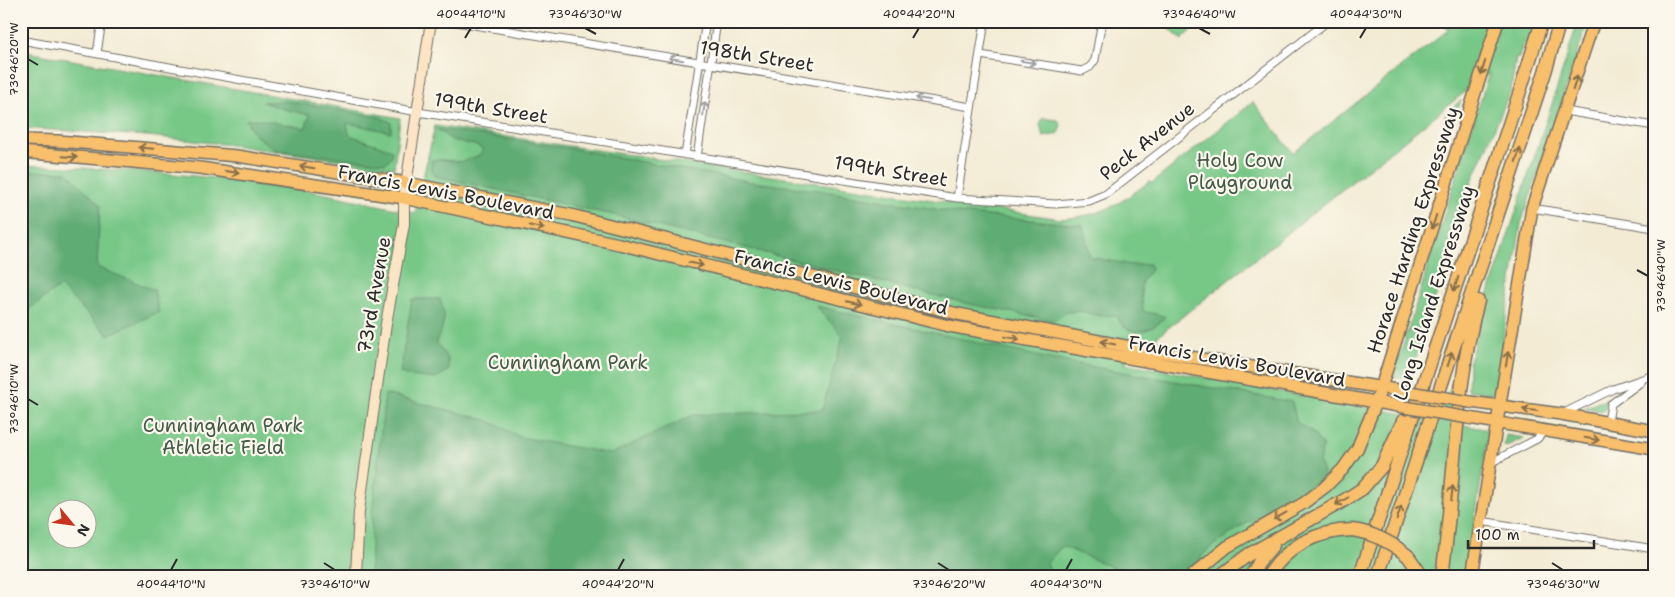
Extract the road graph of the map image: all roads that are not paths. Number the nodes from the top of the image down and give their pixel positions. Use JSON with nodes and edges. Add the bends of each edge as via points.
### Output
{"nodes":[{"id":1,"x":102,"y":21,"type":"edge"},
{"id":2,"x":431,"y":21,"type":"edge"},
{"id":3,"x":450,"y":21,"type":"edge"},
{"id":4,"x":706,"y":21,"type":"edge"},
{"id":5,"x":717,"y":21,"type":"edge"},
{"id":6,"x":985,"y":21,"type":"edge"},
{"id":7,"x":1102,"y":21,"type":"edge"},
{"id":8,"x":1313,"y":21,"type":"edge"},
{"id":9,"x":1328,"y":21,"type":"edge"},
{"id":10,"x":1498,"y":21,"type":"edge"},
{"id":11,"x":1542,"y":21,"type":"edge"},
{"id":12,"x":1560,"y":21,"type":"edge"},
{"id":13,"x":1594,"y":21,"type":"edge"},
{"id":14,"x":1318,"y":29,"type":"junction"},
{"id":15,"x":21,"y":40,"type":"edge"},
{"id":16,"x":97,"y":54,"type":"junction"},
{"id":17,"x":980,"y":55,"type":"junction"},
{"id":18,"x":700,"y":63,"type":"junction"},
{"id":19,"x":710,"y":65,"type":"junction"},
{"id":20,"x":971,"y":107,"type":"junction"},
{"id":21,"x":418,"y":112,"type":"junction"},
{"id":22,"x":1565,"y":112,"type":"junction"},
{"id":23,"x":1654,"y":126,"type":"edge"},
{"id":24,"x":21,"y":140,"type":"edge"},
{"id":25,"x":21,"y":152,"type":"edge"},
{"id":26,"x":685,"y":155,"type":"junction"},
{"id":27,"x":697,"y":157,"type":"junction"},
{"id":28,"x":407,"y":183,"type":"junction"},
{"id":29,"x":1508,"y":186,"type":"junction"},
{"id":30,"x":404,"y":198,"type":"junction"},
{"id":31,"x":957,"y":198,"type":"junction"},
{"id":32,"x":1532,"y":208,"type":"junction"},
{"id":33,"x":1654,"y":228,"type":"edge"},
{"id":34,"x":1448,"y":310,"type":"junction"},
{"id":35,"x":1651,"y":376,"type":"edge"},
{"id":36,"x":1381,"y":387,"type":"junction"},
{"id":37,"x":1376,"y":403,"type":"junction"},
{"id":38,"x":1500,"y":407,"type":"junction"},
{"id":39,"x":1561,"y":414,"type":"junction"},
{"id":40,"x":1608,"y":422,"type":"junction"},
{"id":41,"x":1497,"y":423,"type":"junction"},
{"id":42,"x":1544,"y":431,"type":"junction"},
{"id":43,"x":1654,"y":431,"type":"edge"},
{"id":44,"x":1654,"y":449,"type":"edge"},
{"id":45,"x":1490,"y":463,"type":"junction"},
{"id":46,"x":1481,"y":521,"type":"junction"},
{"id":47,"x":1299,"y":526,"type":"junction"},
{"id":48,"x":1654,"y":549,"type":"edge"},
{"id":49,"x":356,"y":576,"type":"edge"},
{"id":50,"x":1192,"y":576,"type":"edge"},
{"id":51,"x":1220,"y":576,"type":"edge"},
{"id":52,"x":1251,"y":576,"type":"edge"},
{"id":53,"x":1268,"y":576,"type":"edge"},
{"id":54,"x":1360,"y":576,"type":"edge"},
{"id":55,"x":1378,"y":576,"type":"edge"},
{"id":56,"x":1422,"y":576,"type":"edge"},
{"id":57,"x":1442,"y":576,"type":"edge"},
{"id":58,"x":1472,"y":576,"type":"edge"}],
"edges":[{"from":1,"to":16,"type":"street"},
{"from":2,"to":21,"type":"street","name":"73rd Avenue"},
{"from":18,"to":3,"type":"street","name":"198th Street","one_way":true},
{"from":4,"to":18,"type":"street"},
{"from":5,"to":19,"type":"street"},
{"from":6,"to":17,"type":"street"},
{"from":17,"to":7,"type":"street","one_way":true,"via":[[1082,70],[1095,60]]},
{"from":8,"to":14,"type":"street"},
{"from":9,"to":14,"type":"street","name":"Peck Avenue"},
{"from":10,"to":36,"type":"main road","name":"Horace Harding Expressway","one_way":true},
{"from":11,"to":34,"type":"highway","name":"Long Island Expressway","one_way":true},
{"from":29,"to":12,"type":"highway","name":"Long Island Expressway","one_way":true},
{"from":22,"to":13,"type":"main road","one_way":true},
{"from":14,"to":31,"type":"street","name":"Peck Avenue","via":[[1106,194],[1089,201],[1056,204]]},
{"from":15,"to":16,"type":"street","name":"199th Street"},
{"from":16,"to":21,"type":"street","name":"199th Street"},
{"from":17,"to":20,"type":"street"},
{"from":18,"to":19,"type":"street","name":"198th Street"},
{"from":18,"to":26,"type":"street"},
{"from":20,"to":19,"type":"street","name":"198th Street","one_way":true},
{"from":27,"to":19,"type":"street","one_way":true},
{"from":20,"to":31,"type":"street"},
{"from":21,"to":26,"type":"street","name":"199th Street"},
{"from":21,"to":28,"type":"street","name":"73rd Avenue"},
{"from":22,"to":23,"type":"street"},
{"from":22,"to":32,"type":"main road"},
{"from":28,"to":24,"type":"main road","name":"Francis Lewis Boulevard","one_way":true,"via":[[237,156],[58,140]]},
{"from":25,"to":30,"type":"main road","name":"Francis Lewis Boulevard","one_way":true,"via":[[200,168]]},
{"from":26,"to":27,"type":"street","name":"199th Street"},
{"from":27,"to":31,"type":"street","name":"199th Street"},
{"from":28,"to":30,"type":"street","name":"73rd Avenue"},
{"from":36,"to":28,"type":"main road","name":"Francis Lewis Boulevard","one_way":true,"via":[[1146,350],[958,314],[571,215]]},
{"from":55,"to":29,"type":"highway","name":"Long Island Expressway","one_way":true},
{"from":57,"to":29,"type":"highway","one_way":true,"via":[[1464,360]]},
{"from":30,"to":37,"type":"main road","name":"Francis Lewis Boulevard","one_way":true,"via":[[619,244],[950,326]]},
{"from":30,"to":49,"type":"street","name":"73rd Avenue","via":[[404,224],[359,511]]},
{"from":32,"to":33,"type":"street"},
{"from":38,"to":32,"type":"main road","one_way":true},
{"from":34,"to":47,"type":"highway","one_way":true,"via":[[1382,466],[1362,489]]},
{"from":34,"to":54,"type":"highway","name":"Long Island Expressway"},
{"from":35,"to":39,"type":"street","via":[[1613,389]]},
{"from":35,"to":40,"type":"street","via":[[1611,404]]},
{"from":36,"to":37,"type":"main road","name":"Horace Harding Expressway"},
{"from":36,"to":38,"type":"main road","name":"Francis Lewis Boulevard","bridge":true},
{"from":37,"to":41,"type":"main road","name":"Francis Lewis Boulevard","bridge":true},
{"from":37,"to":50,"type":"main road","name":"Horace Harding Expressway","one_way":true,"via":[[1358,449],[1325,487],[1227,547]]},
{"from":39,"to":38,"type":"main road","name":"Francis Lewis Boulevard","one_way":true},
{"from":38,"to":41,"type":"main road"},
{"from":39,"to":40,"type":"main road","name":"Francis Lewis Boulevard"},
{"from":40,"to":43,"type":"main road","name":"Francis Lewis Boulevard"},
{"from":41,"to":42,"type":"main road","name":"Francis Lewis Boulevard"},
{"from":41,"to":45,"type":"main road"},
{"from":42,"to":44,"type":"main road","name":"Francis Lewis Boulevard","one_way":true},
{"from":42,"to":45,"type":"street","via":[[1537,439]]},
{"from":45,"to":46,"type":"main road"},
{"from":46,"to":48,"type":"street"},
{"from":46,"to":58,"type":"main road"},
{"from":47,"to":51,"type":"highway","via":[[1248,555]]},
{"from":47,"to":52,"type":"highway","via":[[1268,550]]},
{"from":53,"to":56,"type":"highway","bridge":true,"via":[[1300,543],[1325,533],[1352,530],[1393,544],[1408,556]]}]}
